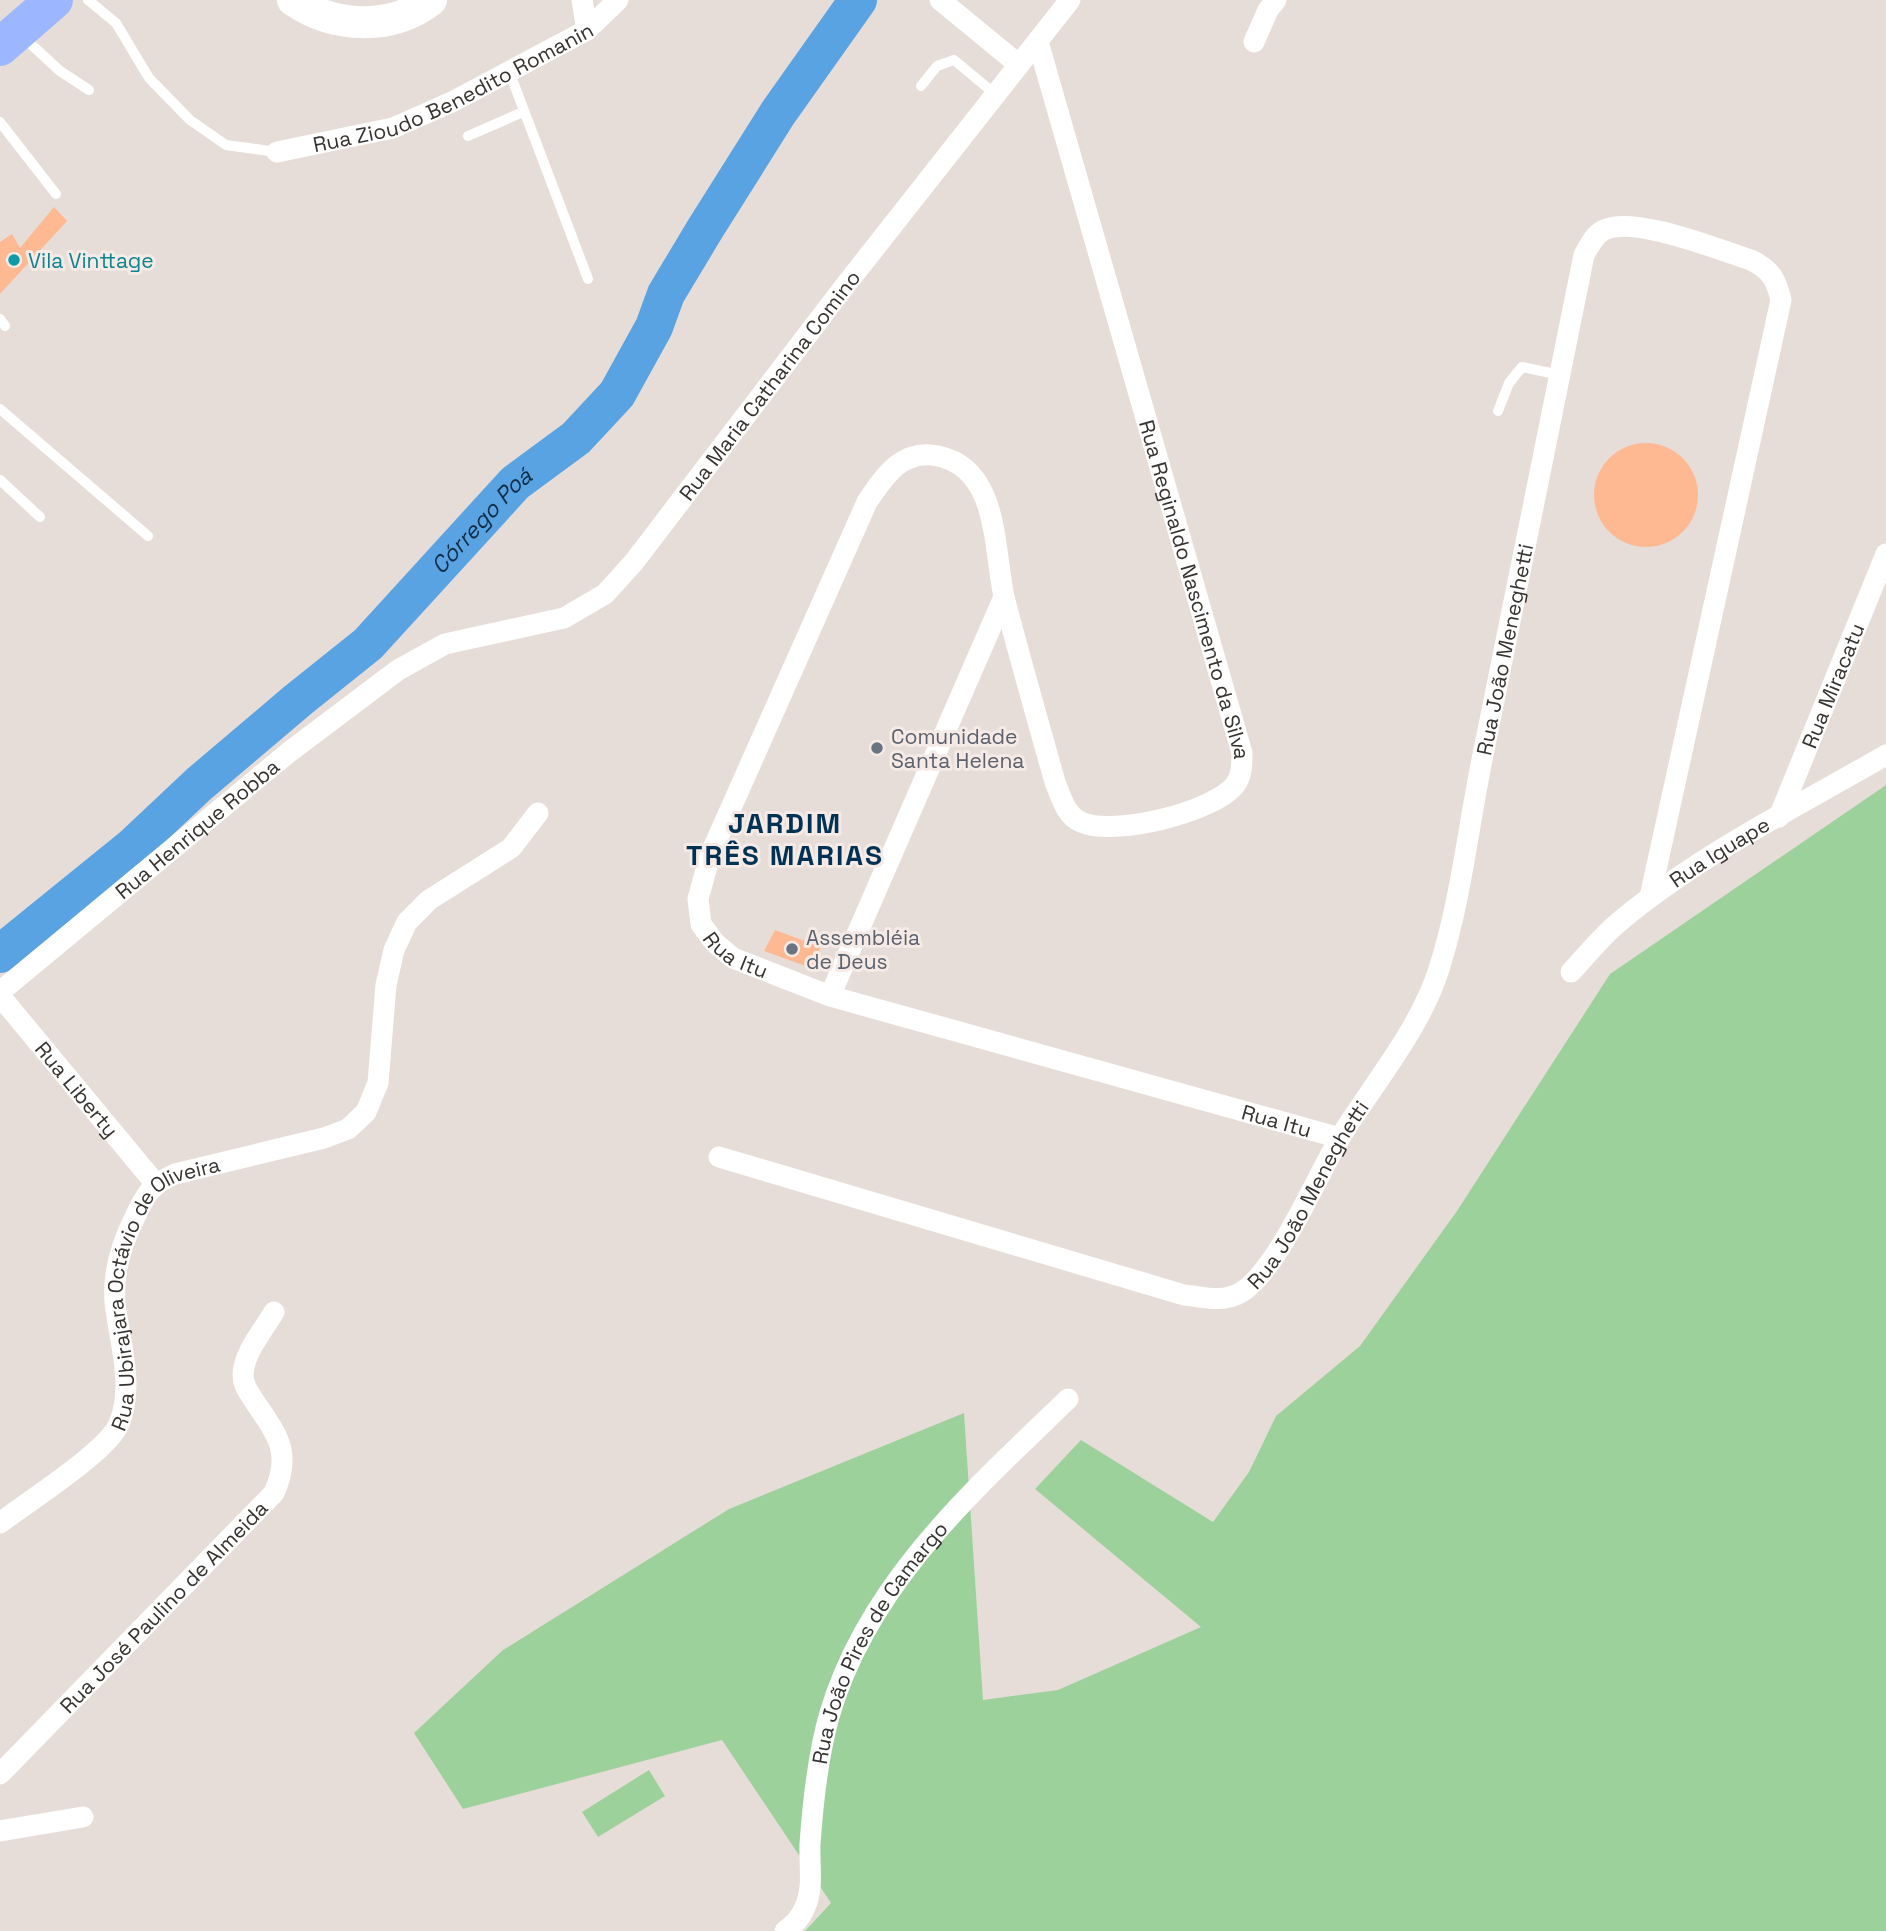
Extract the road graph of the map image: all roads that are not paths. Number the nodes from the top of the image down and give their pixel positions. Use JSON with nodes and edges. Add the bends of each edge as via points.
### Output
{"nodes":[{"id":1,"x":55,"y":0,"type":"edge"},
{"id":2,"x":88,"y":0,"type":"edge"},
{"id":3,"x":293,"y":0,"type":"edge"},
{"id":4,"x":431,"y":0,"type":"edge"},
{"id":5,"x":582,"y":0,"type":"edge"},
{"id":6,"x":618,"y":0,"type":"edge"},
{"id":7,"x":940,"y":0,"type":"edge"},
{"id":8,"x":1070,"y":0,"type":"edge"},
{"id":9,"x":1276,"y":0,"type":"edge"},
{"id":10,"x":587,"y":30,"type":"junction"},
{"id":11,"x":11,"y":42,"type":"edge"},
{"id":12,"x":1038,"y":42,"type":"junction"},
{"id":13,"x":1254,"y":42,"type":"dead end"},
{"id":14,"x":0,"y":61,"type":"edge"},
{"id":15,"x":1018,"y":64,"type":"junction"},
{"id":16,"x":509,"y":71,"type":"junction"},
{"id":17,"x":921,"y":86,"type":"dead end"},
{"id":18,"x":89,"y":90,"type":"dead end"},
{"id":19,"x":995,"y":94,"type":"junction"},
{"id":20,"x":523,"y":112,"type":"junction"},
{"id":21,"x":0,"y":121,"type":"edge"},
{"id":22,"x":468,"y":136,"type":"dead end"},
{"id":23,"x":277,"y":152,"type":"joint"},
{"id":24,"x":56,"y":194,"type":"dead end"},
{"id":25,"x":588,"y":279,"type":"dead end"},
{"id":26,"x":1560,"y":375,"type":"junction"},
{"id":27,"x":0,"y":409,"type":"edge"},
{"id":28,"x":1498,"y":411,"type":"dead end"},
{"id":29,"x":969,"y":473,"type":"joint"},
{"id":30,"x":0,"y":480,"type":"edge"},
{"id":31,"x":40,"y":517,"type":"dead end"},
{"id":32,"x":148,"y":536,"type":"dead end"},
{"id":33,"x":1886,"y":554,"type":"edge"},
{"id":34,"x":1004,"y":597,"type":"junction"},
{"id":35,"x":398,"y":670,"type":"joint"},
{"id":36,"x":1886,"y":755,"type":"edge"},
{"id":37,"x":538,"y":813,"type":"dead end"},
{"id":38,"x":1779,"y":817,"type":"junction"},
{"id":39,"x":1650,"y":897,"type":"junction"},
{"id":40,"x":1571,"y":972,"type":"dead end"},
{"id":41,"x":0,"y":994,"type":"edge"},
{"id":42,"x":830,"y":996,"type":"junction"},
{"id":43,"x":1340,"y":1138,"type":"junction"},
{"id":44,"x":719,"y":1157,"type":"dead end"},
{"id":45,"x":155,"y":1183,"type":"junction"},
{"id":46,"x":274,"y":1311,"type":"dead end"},
{"id":47,"x":1068,"y":1399,"type":"dead end"},
{"id":48,"x":0,"y":1523,"type":"edge"},
{"id":49,"x":0,"y":1774,"type":"edge"},
{"id":50,"x":83,"y":1817,"type":"dead end"},
{"id":51,"x":0,"y":1831,"type":"edge"},
{"id":52,"x":785,"y":1931,"type":"edge"}],
"edges":[{"from":1,"to":11,"type":"highway"},
{"from":2,"to":23,"type":"lane","via":[[116,23],[149,78],[190,120],[226,145]]},
{"from":3,"to":4,"type":"main road","via":[[334,18],[370,23],[407,15]]},
{"from":5,"to":10,"type":"street"},
{"from":6,"to":10,"type":"street","name":"Rua Zioudo Benedito Romanin"},
{"from":7,"to":15,"type":"street"},
{"from":8,"to":12,"type":"street","name":"Rua Maria Catharina Comino"},
{"from":9,"to":13,"type":"street"},
{"from":10,"to":16,"type":"street","name":"Rua Zioudo Benedito Romanin"},
{"from":11,"to":14,"type":"main road"},
{"from":11,"to":18,"type":"lane"},
{"from":12,"to":15,"type":"street","name":"Rua Maria Catharina Comino"},
{"from":12,"to":34,"type":"street","name":"Rua Reginaldo Nascimento da Silva","via":[[1242,753],[1235,785],[1222,796],[1163,821],[1099,828],[1079,822],[1065,807],[1055,782]]},
{"from":15,"to":19,"type":"street","name":"Rua Maria Catharina Comino"},
{"from":16,"to":20,"type":"lane"},
{"from":16,"to":23,"type":"street","name":"Rua Zioudo Benedito Romanin","via":[[393,128]]},
{"from":17,"to":19,"type":"lane","via":[[937,66],[954,60]]},
{"from":19,"to":35,"type":"street","name":"Rua Maria Catharina Comino","via":[[605,594],[564,618],[445,644]]},
{"from":20,"to":22,"type":"lane"},
{"from":20,"to":25,"type":"lane"},
{"from":21,"to":24,"type":"lane"},
{"from":26,"to":28,"type":"lane","via":[[1522,368],[1509,383]]},
{"from":26,"to":39,"type":"street","name":"Rua João Meneghetti","via":[[1584,255],[1604,230],[1620,226],[1647,229],[1751,260],[1767,268],[1777,281],[1781,300],[1777,324]]},
{"from":26,"to":43,"type":"street","name":"Rua João Meneghetti","via":[[1439,972],[1414,1023]]},
{"from":27,"to":32,"type":"lane"},
{"from":29,"to":34,"type":"street","name":"Rua Reginaldo Nascimento da Silva","via":[[987,503],[995,531]]},
{"from":29,"to":42,"type":"street","name":"Rua Itu","via":[[952,459],[930,454],[907,458],[888,471],[867,502],[710,855],[698,899],[701,923],[733,958]]},
{"from":30,"to":31,"type":"lane"},
{"from":33,"to":38,"type":"street","name":"Rua Miracatu"},
{"from":34,"to":42,"type":"street"},
{"from":35,"to":41,"type":"street","name":"Rua Henrique Robba","via":[[288,753]]},
{"from":36,"to":38,"type":"street","name":"Rua Iguape"},
{"from":37,"to":45,"type":"street","name":"Rua Ubirajara Octávio de Oliveira","via":[[511,848],[429,900],[407,922],[386,985],[378,1083],[366,1112],[348,1129],[324,1138]]},
{"from":38,"to":39,"type":"street","name":"Rua Iguape"},
{"from":39,"to":40,"type":"street","name":"Rua Iguape"},
{"from":41,"to":45,"type":"street","name":"Rua Liberty"},
{"from":42,"to":43,"type":"street","name":"Rua Itu"},
{"from":43,"to":44,"type":"street","name":"Rua João Meneghetti","via":[[1258,1277],[1224,1300],[1184,1295]]},
{"from":45,"to":48,"type":"street","name":"Rua Ubirajara Octávio de Oliveira","via":[[124,1240],[116,1268],[126,1401],[118,1426],[100,1448]]},
{"from":46,"to":49,"type":"street","name":"Rua José Paulino de Almeida","via":[[243,1374],[244,1385],[278,1438],[284,1456],[274,1493]]},
{"from":47,"to":52,"type":"street","name":"Rua João Pires de Camargo","via":[[950,1515],[882,1601],[859,1644],[830,1713],[816,1785],[806,1906]]},
{"from":50,"to":51,"type":"street"}]}
